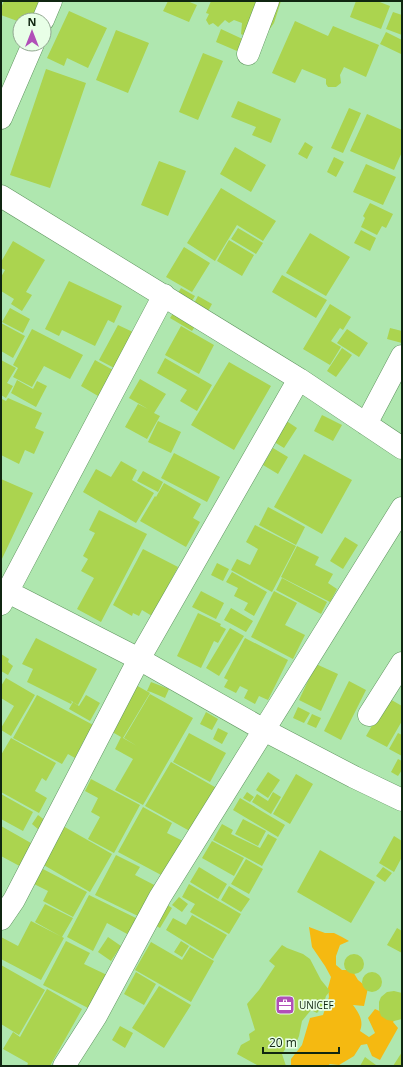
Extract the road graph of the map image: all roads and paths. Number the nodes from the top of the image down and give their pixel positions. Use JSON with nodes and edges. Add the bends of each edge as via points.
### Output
{"nodes":[{"id":1,"x":51,"y":1,"type":"edge"},
{"id":2,"x":268,"y":1,"type":"edge"},
{"id":3,"x":46,"y":12,"type":"edge"},
{"id":4,"x":30,"y":52,"type":"edge"},
{"id":5,"x":248,"y":54,"type":"dead end"},
{"id":6,"x":1,"y":118,"type":"edge"},
{"id":7,"x":1,"y":196,"type":"edge"},
{"id":8,"x":164,"y":295,"type":"junction"},
{"id":9,"x":402,"y":356,"type":"edge"},
{"id":10,"x":299,"y":379,"type":"junction"},
{"id":11,"x":366,"y":424,"type":"junction"},
{"id":12,"x":402,"y":448,"type":"edge"},
{"id":13,"x":402,"y":508,"type":"edge"},
{"id":14,"x":4,"y":598,"type":"edge"},
{"id":15,"x":139,"y":659,"type":"junction"},
{"id":16,"x":402,"y":663,"type":"edge"},
{"id":17,"x":369,"y":715,"type":"dead end"},
{"id":18,"x":264,"y":730,"type":"junction"},
{"id":19,"x":402,"y":800,"type":"edge"},
{"id":20,"x":1,"y":919,"type":"edge"},
{"id":21,"x":64,"y":1066,"type":"edge"}],
"edges":[{"from":1,"to":3,"type":"street"},
{"from":2,"to":5,"type":"street"},
{"from":4,"to":6,"type":"street"},
{"from":7,"to":8,"type":"street"},
{"from":8,"to":10,"type":"street"},
{"from":8,"to":14,"type":"street"},
{"from":9,"to":11,"type":"street"},
{"from":10,"to":11,"type":"street"},
{"from":10,"to":15,"type":"street"},
{"from":11,"to":12,"type":"street"},
{"from":13,"to":18,"type":"street"},
{"from":14,"to":15,"type":"street"},
{"from":15,"to":18,"type":"street"},
{"from":15,"to":20,"type":"street","via":[[14,900]]},
{"from":16,"to":17,"type":"street"},
{"from":18,"to":19,"type":"street"},
{"from":18,"to":21,"type":"street","via":[[160,897],[96,1016]]}]}
